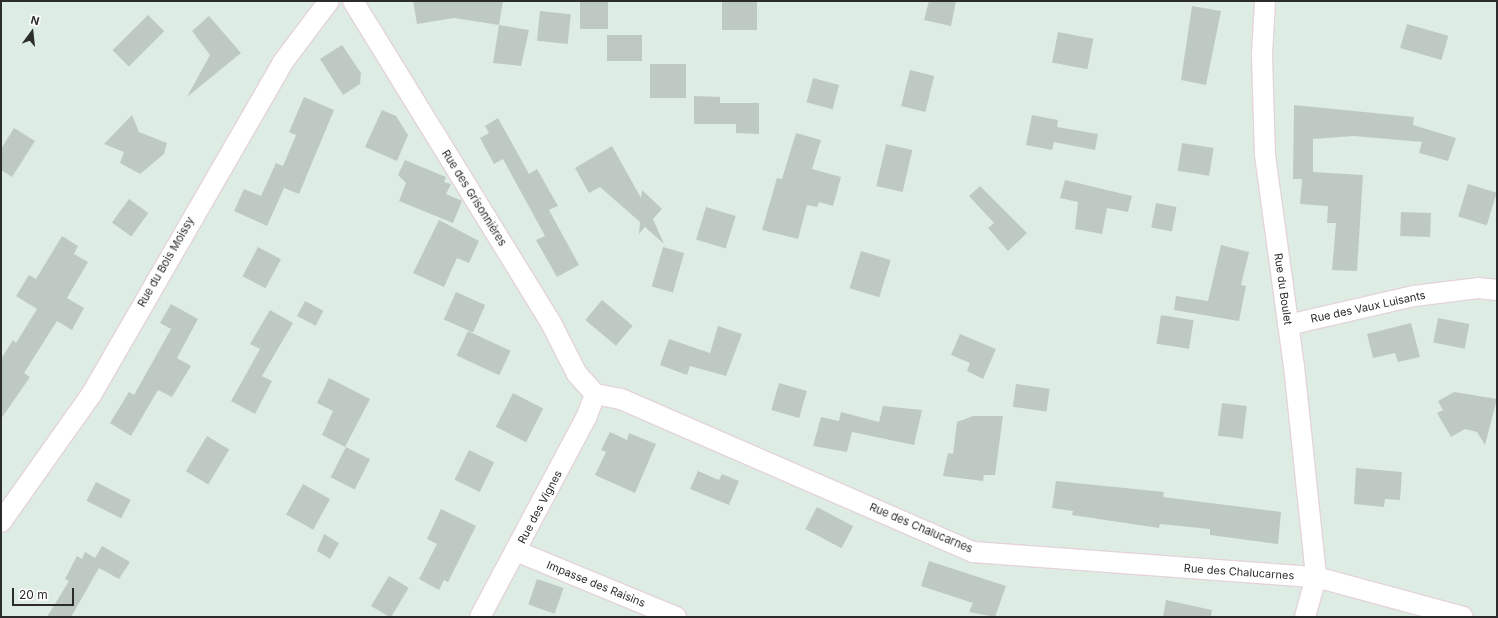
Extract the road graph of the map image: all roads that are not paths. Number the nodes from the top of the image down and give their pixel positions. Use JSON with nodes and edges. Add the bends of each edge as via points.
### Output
{"nodes":[{"id":1,"x":329,"y":1,"type":"edge"},
{"id":2,"x":353,"y":1,"type":"edge"},
{"id":3,"x":1265,"y":1,"type":"edge"},
{"id":4,"x":1497,"y":290,"type":"edge"},
{"id":5,"x":1288,"y":325,"type":"junction"},
{"id":6,"x":595,"y":394,"type":"junction"},
{"id":7,"x":1,"y":522,"type":"edge"},
{"id":8,"x":516,"y":551,"type":"junction"},
{"id":9,"x":1316,"y":577,"type":"junction"},
{"id":10,"x":480,"y":617,"type":"edge"},
{"id":11,"x":676,"y":617,"type":"edge"},
{"id":12,"x":1306,"y":617,"type":"edge"},
{"id":13,"x":1463,"y":617,"type":"edge"}],
"edges":[{"from":1,"to":7,"type":"street","name":"Rue du Bois Moissy","via":[[283,62],[91,395]]},
{"from":2,"to":6,"type":"street","name":"Rue des Grisonnières","via":[[551,323],[577,374]]},
{"from":3,"to":5,"type":"street","name":"Rue du Boulet","via":[[1262,56],[1265,155]]},
{"from":4,"to":5,"type":"street","name":"Rue des Vaux Luisants","via":[[1478,288],[1414,296]]},
{"from":5,"to":9,"type":"street","name":"Rue du Boulet"},
{"from":6,"to":8,"type":"street","name":"Rue des Vignes","via":[[586,418]]},
{"from":6,"to":9,"type":"street","name":"Rue des Chalucarnes","via":[[621,399],[973,552]]},
{"from":8,"to":10,"type":"street","name":"Rue des Vignes"},
{"from":8,"to":11,"type":"street","name":"Impasse des Raisins"},
{"from":9,"to":12,"type":"street"},
{"from":9,"to":13,"type":"street","name":"Rue des Chalucarnes"}]}
